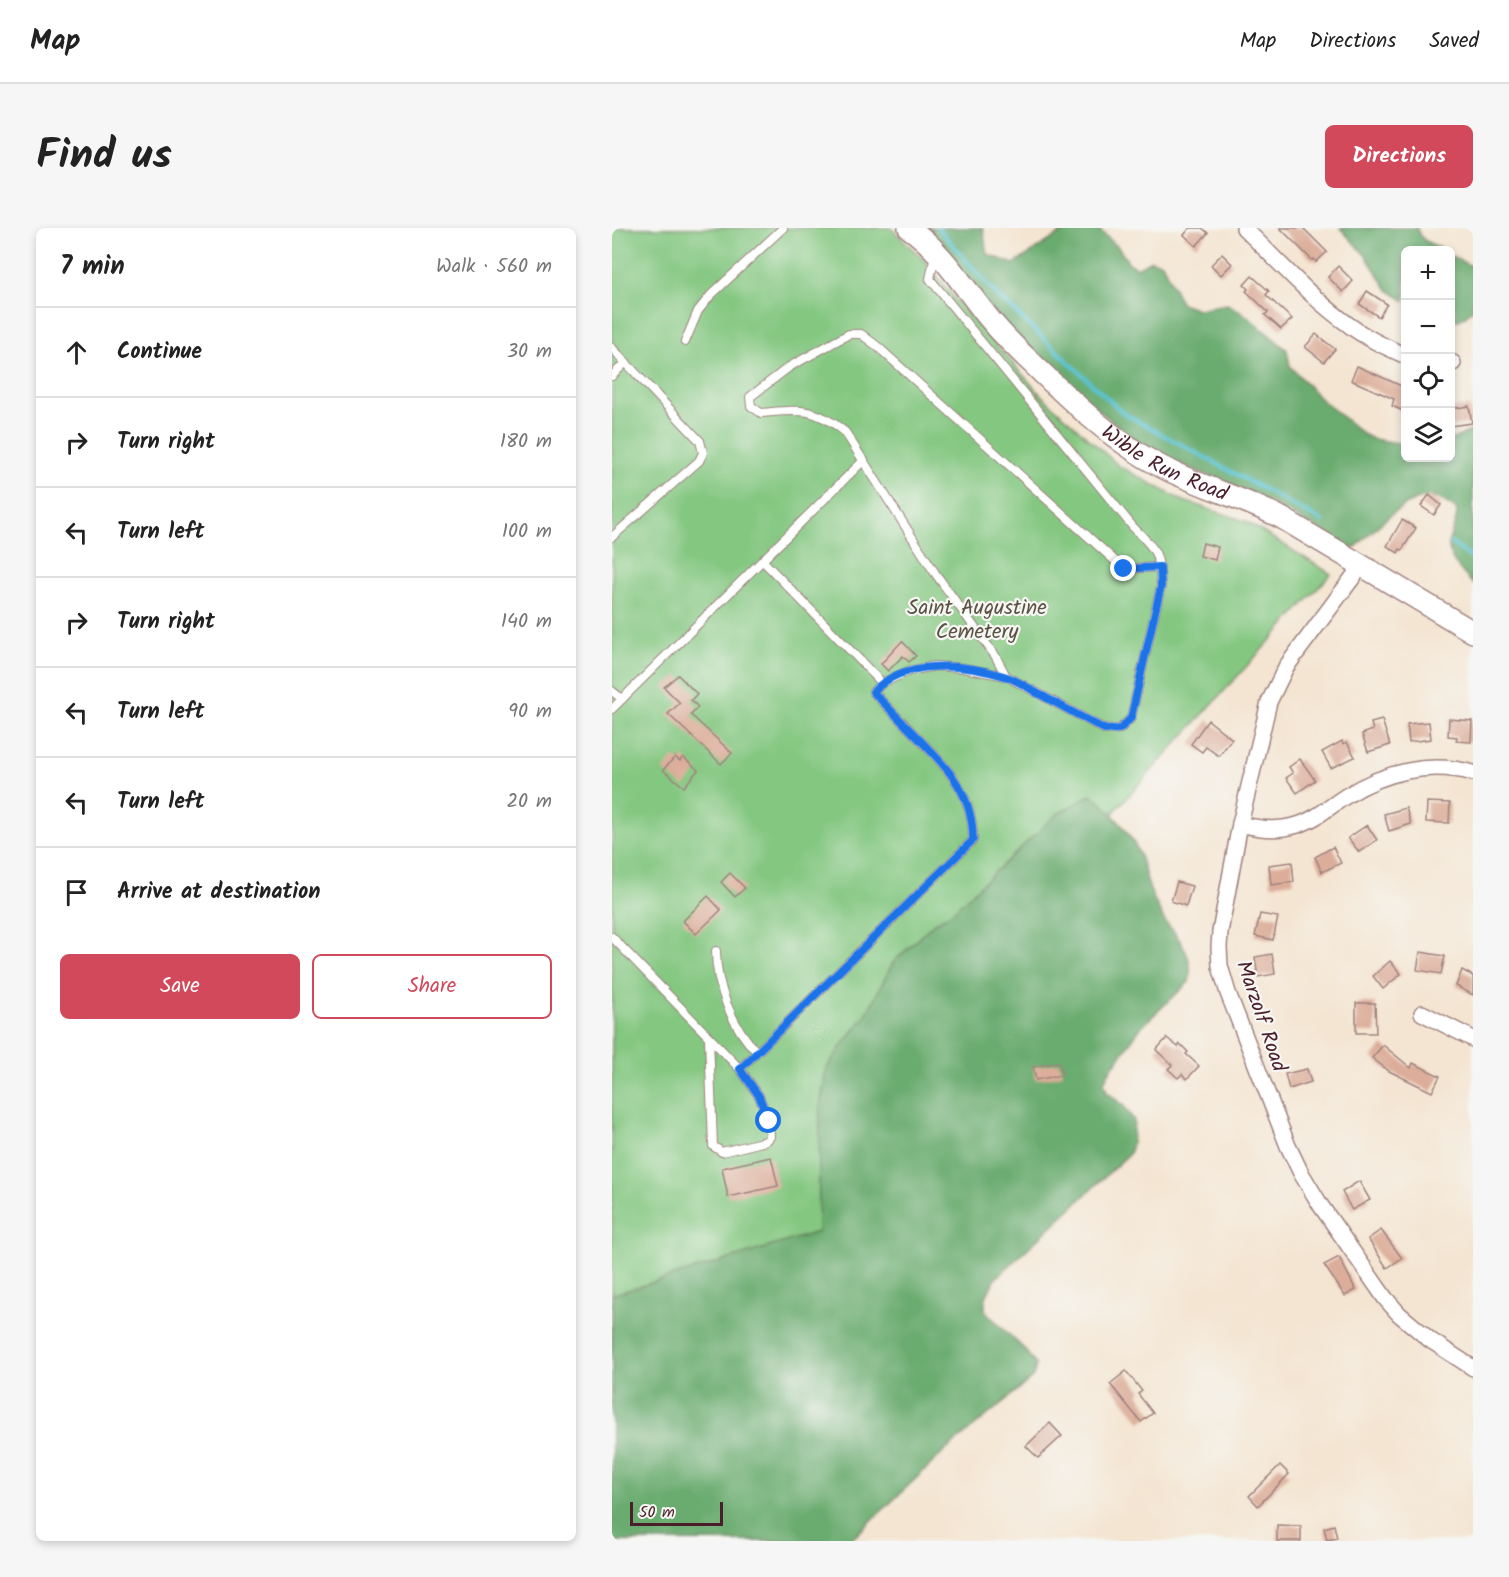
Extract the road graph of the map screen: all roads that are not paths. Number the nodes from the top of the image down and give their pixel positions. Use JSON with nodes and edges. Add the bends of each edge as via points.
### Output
{"nodes":[{"id":1,"x":783,"y":228,"type":"edge"},
{"id":2,"x":909,"y":228,"type":"edge"},
{"id":3,"x":1244,"y":228,"type":"edge"},
{"id":4,"x":936,"y":251,"type":"junction"},
{"id":5,"x":685,"y":342,"type":"dead end"},
{"id":6,"x":612,"y":348,"type":"edge"},
{"id":7,"x":1401,"y":354,"type":"edge"},
{"id":8,"x":626,"y":362,"type":"junction"},
{"id":9,"x":612,"y":376,"type":"edge"},
{"id":10,"x":864,"y":460,"type":"junction"},
{"id":11,"x":612,"y":537,"type":"edge"},
{"id":12,"x":763,"y":561,"type":"junction"},
{"id":13,"x":1362,"y":564,"type":"junction"},
{"id":14,"x":1160,"y":567,"type":"junction"},
{"id":15,"x":1473,"y":632,"type":"edge"},
{"id":16,"x":1006,"y":676,"type":"junction"},
{"id":17,"x":882,"y":683,"type":"junction"},
{"id":18,"x":612,"y":691,"type":"edge"},
{"id":19,"x":622,"y":699,"type":"junction"},
{"id":20,"x":612,"y":709,"type":"edge"},
{"id":21,"x":1473,"y":773,"type":"edge"},
{"id":22,"x":1240,"y":824,"type":"junction"},
{"id":23,"x":612,"y":937,"type":"edge"},
{"id":24,"x":716,"y":951,"type":"dead end"},
{"id":25,"x":1422,"y":1012,"type":"dead end"},
{"id":26,"x":709,"y":1038,"type":"junction"},
{"id":27,"x":1473,"y":1039,"type":"edge"},
{"id":28,"x":757,"y":1052,"type":"junction"},
{"id":29,"x":740,"y":1069,"type":"junction"},
{"id":30,"x":1473,"y":1368,"type":"edge"}],
"edges":[{"from":1,"to":5,"type":"lane","via":[[711,295],[698,311]]},
{"from":2,"to":4,"type":"street","name":"Wible Run Road"},
{"from":3,"to":7,"type":"street","via":[[1347,324]]},
{"from":4,"to":13,"type":"street","name":"Wible Run Road","via":[[1007,339],[1124,443],[1169,470],[1253,503]]},
{"from":4,"to":14,"type":"lane","via":[[930,279],[1154,548]]},
{"from":6,"to":8,"type":"lane"},
{"from":8,"to":9,"type":"lane"},
{"from":8,"to":11,"type":"lane","via":[[700,441],[703,453],[699,461]]},
{"from":10,"to":12,"type":"lane"},
{"from":10,"to":14,"type":"lane","via":[[845,432],[830,419],[810,411],[761,413],[751,405],[750,397],[789,367],[834,341],[849,334],[861,334],[1124,569]]},
{"from":10,"to":16,"type":"lane"},
{"from":12,"to":17,"type":"lane"},
{"from":12,"to":19,"type":"lane"},
{"from":13,"to":15,"type":"street","name":"Wible Run Road"},
{"from":13,"to":22,"type":"street","name":"Marzolf Road","via":[[1275,687]]},
{"from":14,"to":16,"type":"lane","via":[[1161,586],[1131,718],[1120,729],[1106,730]]},
{"from":16,"to":17,"type":"lane","via":[[935,666],[909,671]]},
{"from":17,"to":28,"type":"lane","via":[[873,692],[949,769],[960,786],[973,822],[973,840]]},
{"from":18,"to":19,"type":"lane"},
{"from":19,"to":20,"type":"lane"},
{"from":21,"to":22,"type":"street","via":[[1443,767],[1403,771],[1361,787],[1297,825],[1274,829]]},
{"from":22,"to":30,"type":"street","name":"Marzolf Road","via":[[1220,932],[1220,966],[1288,1146],[1321,1206],[1385,1298],[1408,1324]]},
{"from":23,"to":26,"type":"lane"},
{"from":24,"to":28,"type":"lane","via":[[716,968],[728,1005]]},
{"from":25,"to":27,"type":"street"},
{"from":26,"to":29,"type":"lane"},
{"from":26,"to":29,"type":"lane","via":[[713,1146],[722,1152],[770,1137],[769,1121],[759,1096]]},
{"from":28,"to":29,"type":"lane"}]}
